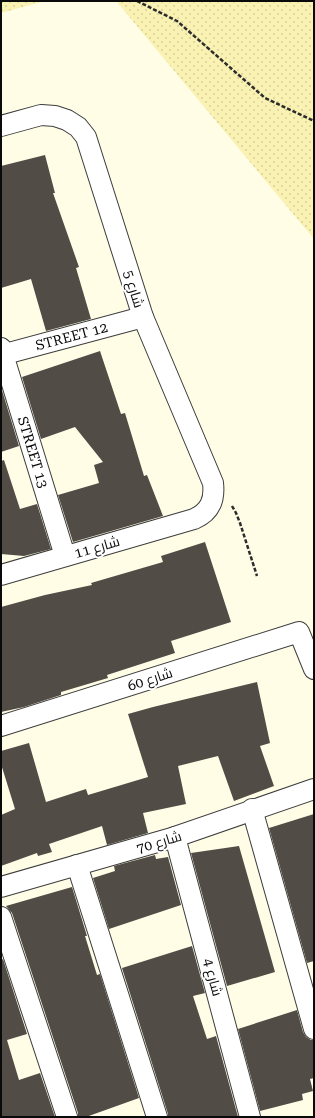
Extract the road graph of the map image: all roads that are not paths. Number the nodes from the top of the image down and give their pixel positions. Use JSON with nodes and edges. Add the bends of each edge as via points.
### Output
{"nodes":[{"id":1,"x":1,"y":126,"type":"edge"},
{"id":2,"x":143,"y":317,"type":"junction"},
{"id":3,"x":2,"y":353,"type":"edge"},
{"id":4,"x":194,"y":519,"type":"joint"},
{"id":5,"x":64,"y":556,"type":"junction"},
{"id":6,"x":1,"y":575,"type":"edge"},
{"id":7,"x":314,"y":669,"type":"edge"},
{"id":8,"x":1,"y":726,"type":"edge"},
{"id":9,"x":314,"y":789,"type":"edge"},
{"id":10,"x":252,"y":810,"type":"junction"},
{"id":11,"x":175,"y":837,"type":"junction"},
{"id":12,"x":77,"y":865,"type":"junction"},
{"id":13,"x":1,"y":887,"type":"edge"},
{"id":14,"x":1,"y":918,"type":"edge"},
{"id":15,"x":314,"y":1029,"type":"edge"},
{"id":16,"x":67,"y":1117,"type":"edge"},
{"id":17,"x":157,"y":1117,"type":"edge"},
{"id":18,"x":250,"y":1117,"type":"edge"}],
"edges":[{"from":1,"to":2,"type":"street","name":"شارع 5","via":[[41,115],[54,116],[78,127],[86,137]]},
{"from":2,"to":3,"type":"street","name":"STREET 12"},
{"from":2,"to":4,"type":"street","name":"شارع 5","via":[[214,490],[207,510]]},
{"from":3,"to":5,"type":"street","name":"STREET 13"},
{"from":4,"to":5,"type":"street","name":"شارع 11"},
{"from":5,"to":6,"type":"street","name":"شارع 11"},
{"from":7,"to":8,"type":"street","name":"شارع 60","via":[[299,632]]},
{"from":9,"to":10,"type":"street","name":"شارع 70"},
{"from":10,"to":11,"type":"street","name":"شارع 70"},
{"from":10,"to":15,"type":"street"},
{"from":11,"to":12,"type":"street","name":"شارع 70"},
{"from":11,"to":18,"type":"street","name":"شارع 4"},
{"from":12,"to":13,"type":"street","name":"شارع 70"},
{"from":12,"to":17,"type":"street"},
{"from":14,"to":16,"type":"street"}]}
